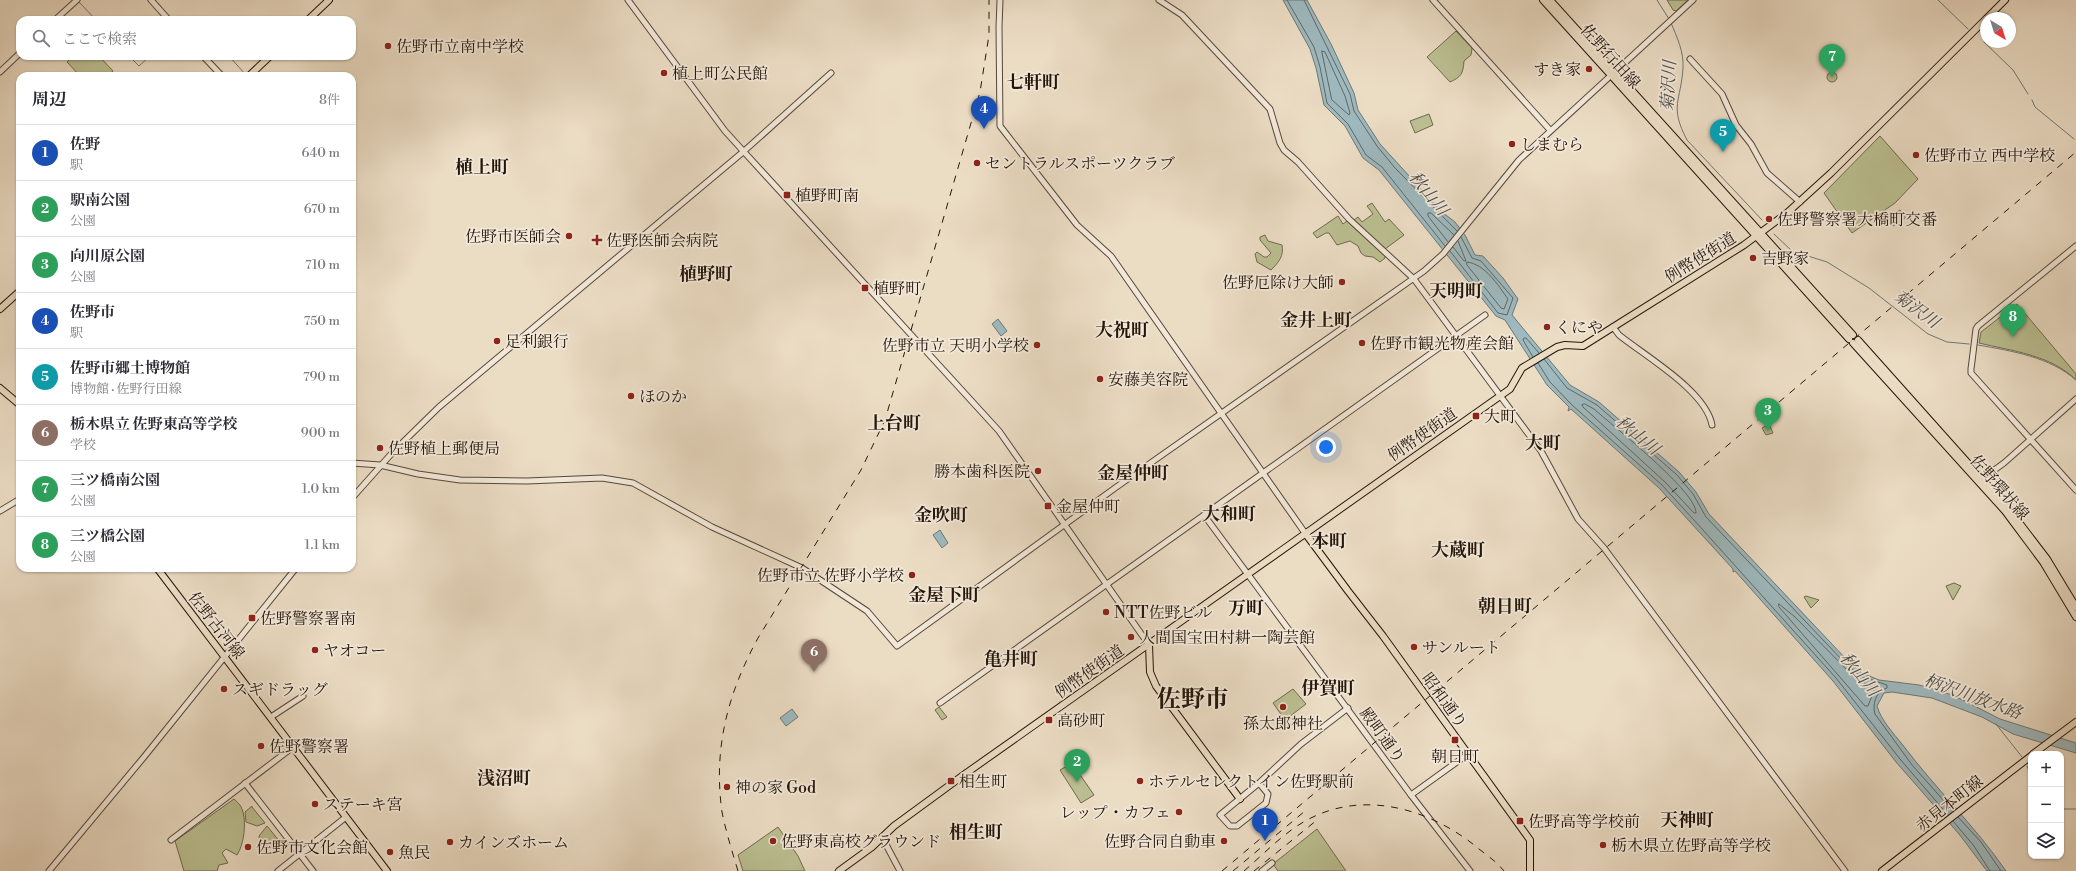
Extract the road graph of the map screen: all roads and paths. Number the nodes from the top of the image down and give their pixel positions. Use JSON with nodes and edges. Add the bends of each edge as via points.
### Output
{"nodes":[{"id":1,"x":76,"y":0,"type":"edge"},
{"id":2,"x":151,"y":0,"type":"edge"},
{"id":3,"x":329,"y":0,"type":"edge"},
{"id":4,"x":628,"y":0,"type":"edge"},
{"id":5,"x":1000,"y":0,"type":"edge"},
{"id":6,"x":1159,"y":0,"type":"edge"},
{"id":7,"x":1433,"y":0,"type":"edge"},
{"id":8,"x":1543,"y":0,"type":"edge"},
{"id":9,"x":1550,"y":0,"type":"edge"},
{"id":10,"x":1693,"y":0,"type":"edge"},
{"id":11,"x":2005,"y":0,"type":"edge"},
{"id":12,"x":1994,"y":12,"type":"edge"},
{"id":13,"x":59,"y":16,"type":"edge"},
{"id":14,"x":166,"y":16,"type":"edge"},
{"id":15,"x":312,"y":16,"type":"edge"},
{"id":16,"x":1980,"y":26,"type":"edge"},
{"id":17,"x":16,"y":57,"type":"edge"},
{"id":18,"x":1690,"y":59,"type":"dead end"},
{"id":19,"x":207,"y":60,"type":"edge"},
{"id":20,"x":266,"y":60,"type":"edge"},
{"id":21,"x":1616,"y":70,"type":"junction"},
{"id":22,"x":0,"y":72,"type":"edge"},
{"id":23,"x":218,"y":72,"type":"edge"},
{"id":24,"x":253,"y":72,"type":"edge"},
{"id":25,"x":831,"y":73,"type":"dead end"},
{"id":26,"x":1610,"y":76,"type":"junction"},
{"id":27,"x":1550,"y":130,"type":"junction"},
{"id":28,"x":744,"y":152,"type":"junction"},
{"id":29,"x":1800,"y":202,"type":"junction"},
{"id":30,"x":1762,"y":232,"type":"junction"},
{"id":31,"x":1756,"y":237,"type":"junction"},
{"id":32,"x":2076,"y":246,"type":"edge"},
{"id":33,"x":1414,"y":279,"type":"junction"},
{"id":34,"x":1811,"y":292,"type":"junction"},
{"id":35,"x":16,"y":295,"type":"edge"},
{"id":36,"x":0,"y":309,"type":"edge"},
{"id":37,"x":1485,"y":315,"type":"dead end"},
{"id":38,"x":1613,"y":327,"type":"junction"},
{"id":39,"x":1456,"y":336,"type":"junction"},
{"id":40,"x":0,"y":388,"type":"edge"},
{"id":41,"x":1501,"y":395,"type":"junction"},
{"id":42,"x":2076,"y":399,"type":"edge"},
{"id":43,"x":16,"y":402,"type":"edge"},
{"id":44,"x":1222,"y":414,"type":"junction"},
{"id":45,"x":1712,"y":425,"type":"dead end"},
{"id":46,"x":2031,"y":439,"type":"junction"},
{"id":47,"x":356,"y":464,"type":"edge"},
{"id":48,"x":380,"y":465,"type":"junction"},
{"id":49,"x":1263,"y":473,"type":"junction"},
{"id":50,"x":1980,"y":479,"type":"junction"},
{"id":51,"x":2076,"y":490,"type":"edge"},
{"id":52,"x":356,"y":493,"type":"edge"},
{"id":53,"x":16,"y":501,"type":"edge"},
{"id":54,"x":0,"y":511,"type":"edge"},
{"id":55,"x":1204,"y":515,"type":"junction"},
{"id":56,"x":1065,"y":525,"type":"junction"},
{"id":57,"x":1306,"y":533,"type":"junction"},
{"id":58,"x":160,"y":572,"type":"edge"},
{"id":59,"x":293,"y":572,"type":"edge"},
{"id":60,"x":1248,"y":574,"type":"junction"},
{"id":61,"x":1106,"y":584,"type":"junction"},
{"id":62,"x":2076,"y":607,"type":"edge"},
{"id":63,"x":2076,"y":617,"type":"edge"},
{"id":64,"x":1149,"y":645,"type":"junction"},
{"id":65,"x":225,"y":657,"type":"junction"},
{"id":66,"x":303,"y":696,"type":"dead end"},
{"id":67,"x":940,"y":704,"type":"dead end"},
{"id":68,"x":1348,"y":708,"type":"junction"},
{"id":69,"x":271,"y":717,"type":"junction"},
{"id":70,"x":2076,"y":722,"type":"edge"},
{"id":71,"x":293,"y":746,"type":"junction"},
{"id":72,"x":2037,"y":751,"type":"edge"},
{"id":73,"x":1468,"y":754,"type":"junction"},
{"id":74,"x":2028,"y":758,"type":"edge"},
{"id":75,"x":245,"y":783,"type":"junction"},
{"id":76,"x":1259,"y":783,"type":"junction"},
{"id":77,"x":1411,"y":795,"type":"junction"},
{"id":78,"x":1240,"y":798,"type":"junction"},
{"id":79,"x":346,"y":817,"type":"junction"},
{"id":80,"x":882,"y":837,"type":"junction"},
{"id":81,"x":171,"y":840,"type":"dead end"},
{"id":82,"x":300,"y":854,"type":"junction"},
{"id":83,"x":1272,"y":863,"type":"dead end"},
{"id":84,"x":49,"y":871,"type":"edge"},
{"id":85,"x":278,"y":871,"type":"edge"},
{"id":86,"x":313,"y":871,"type":"edge"},
{"id":87,"x":387,"y":871,"type":"edge"},
{"id":88,"x":839,"y":871,"type":"edge"},
{"id":89,"x":900,"y":871,"type":"edge"},
{"id":90,"x":1262,"y":871,"type":"edge"},
{"id":91,"x":1470,"y":871,"type":"edge"},
{"id":92,"x":1530,"y":871,"type":"edge"},
{"id":93,"x":1845,"y":871,"type":"edge"},
{"id":94,"x":1882,"y":871,"type":"edge"}],
"edges":[{"from":1,"to":13,"type":"street"},
{"from":2,"to":14,"type":"street"},
{"from":3,"to":15,"type":"main road"},
{"from":4,"to":28,"type":"street","via":[[704,105]]},
{"from":5,"to":44,"type":"street","via":[[1000,126],[1077,225],[1111,256]]},
{"from":6,"to":33,"type":"street","via":[[1182,15],[1270,109],[1280,143],[1287,153],[1350,219]]},
{"from":7,"to":27,"type":"street"},
{"from":8,"to":26,"type":"main road","name":"佐野行田線"},
{"from":9,"to":21,"type":"main road","name":"佐野行田線"},
{"from":10,"to":21,"type":"street"},
{"from":11,"to":12,"type":"main road","name":"例幣使街道"},
{"from":16,"to":29,"type":"main road","name":"例幣使街道"},
{"from":17,"to":22,"type":"street"},
{"from":18,"to":29,"type":"street","via":[[1722,94],[1736,125],[1751,144],[1767,173]]},
{"from":19,"to":23,"type":"street"},
{"from":20,"to":24,"type":"main road"},
{"from":21,"to":26,"type":"street"},
{"from":21,"to":30,"type":"main road","name":"佐野行田線"},
{"from":25,"to":28,"type":"street"},
{"from":26,"to":27,"type":"street"},
{"from":26,"to":31,"type":"main road","name":"佐野行田線","via":[[1649,116]]},
{"from":27,"to":33,"type":"street","via":[[1519,160],[1443,254]]},
{"from":28,"to":48,"type":"street","via":[[457,392]]},
{"from":28,"to":56,"type":"street","via":[[999,431]]},
{"from":29,"to":30,"type":"main road","name":"例幣使街道"},
{"from":30,"to":31,"type":"main road","name":"例幣使街道"},
{"from":30,"to":34,"type":"main road"},
{"from":31,"to":34,"type":"main road"},
{"from":31,"to":38,"type":"main road","name":"例幣使街道"},
{"from":32,"to":46,"type":"street","via":[[1976,330],[1971,373]]},
{"from":33,"to":39,"type":"street"},
{"from":33,"to":44,"type":"street"},
{"from":34,"to":50,"type":"main road","name":"佐野環状線"},
{"from":35,"to":36,"type":"main road"},
{"from":37,"to":39,"type":"street"},
{"from":38,"to":41,"type":"main road","name":"例幣使街道","via":[[1583,346],[1565,345],[1553,349],[1519,371],[1513,386]]},
{"from":38,"to":45,"type":"street","via":[[1619,335],[1692,393],[1709,412]]},
{"from":39,"to":41,"type":"street"},
{"from":39,"to":49,"type":"street"},
{"from":40,"to":43,"type":"main road"},
{"from":41,"to":57,"type":"main road","name":"例幣使街道"},
{"from":41,"to":93,"type":"street","via":[[1549,462],[1578,519],[1604,548]]},
{"from":42,"to":46,"type":"street"},
{"from":44,"to":49,"type":"street"},
{"from":44,"to":56,"type":"street"},
{"from":46,"to":50,"type":"street","via":[[2004,463]]},
{"from":46,"to":51,"type":"street"},
{"from":47,"to":48,"type":"street"},
{"from":48,"to":52,"type":"street"},
{"from":48,"to":56,"type":"street","via":[[460,480],[602,478],[633,483],[712,526],[802,568],[867,611],[897,646]]},
{"from":49,"to":55,"type":"street"},
{"from":49,"to":57,"type":"street"},
{"from":50,"to":62,"type":"main road","name":"佐野環状線","via":[[2037,544]]},
{"from":50,"to":63,"type":"main road","name":"佐野環状線","via":[[2033,547]]},
{"from":53,"to":54,"type":"street"},
{"from":55,"to":60,"type":"street","name":"殿町通り"},
{"from":55,"to":61,"type":"street"},
{"from":56,"to":61,"type":"street"},
{"from":57,"to":60,"type":"main road","name":"例幣使街道"},
{"from":57,"to":73,"type":"main road","name":"昭和通り"},
{"from":58,"to":65,"type":"main road","name":"佐野古河線"},
{"from":59,"to":65,"type":"street"},
{"from":60,"to":64,"type":"main road","name":"例幣使街道"},
{"from":60,"to":68,"type":"street","name":"殿町通り"},
{"from":61,"to":64,"type":"street"},
{"from":61,"to":67,"type":"street"},
{"from":64,"to":78,"type":"main road","via":[[1150,672],[1156,686]]},
{"from":64,"to":80,"type":"main road","name":"例幣使街道","via":[[950,785]]},
{"from":65,"to":69,"type":"main road","name":"佐野古河線"},
{"from":65,"to":84,"type":"street"},
{"from":66,"to":69,"type":"street"},
{"from":68,"to":76,"type":"street","via":[[1301,744]]},
{"from":68,"to":77,"type":"street","name":"殿町通り"},
{"from":69,"to":71,"type":"main road","name":"佐野古河線"},
{"from":70,"to":72,"type":"main road","name":"赤見本町線"},
{"from":71,"to":75,"type":"street"},
{"from":71,"to":79,"type":"main road","name":"佐野古河線"},
{"from":73,"to":77,"type":"street"},
{"from":73,"to":92,"type":"main road","name":"昭和通り","via":[[1530,840]]},
{"from":74,"to":94,"type":"main road","name":"赤見本町線"},
{"from":75,"to":81,"type":"street"},
{"from":75,"to":82,"type":"street"},
{"from":76,"to":78,"type":"street"},
{"from":76,"to":78,"type":"street","via":[[1268,794],[1267,801],[1234,827],[1220,815]]},
{"from":77,"to":91,"type":"street","name":"殿町通り"},
{"from":79,"to":82,"type":"street"},
{"from":79,"to":87,"type":"main road","name":"佐野古河線"},
{"from":80,"to":88,"type":"main road","name":"例幣使街道"},
{"from":80,"to":89,"type":"street"},
{"from":82,"to":85,"type":"street"},
{"from":82,"to":86,"type":"street"},
{"from":83,"to":90,"type":"street"}]}
